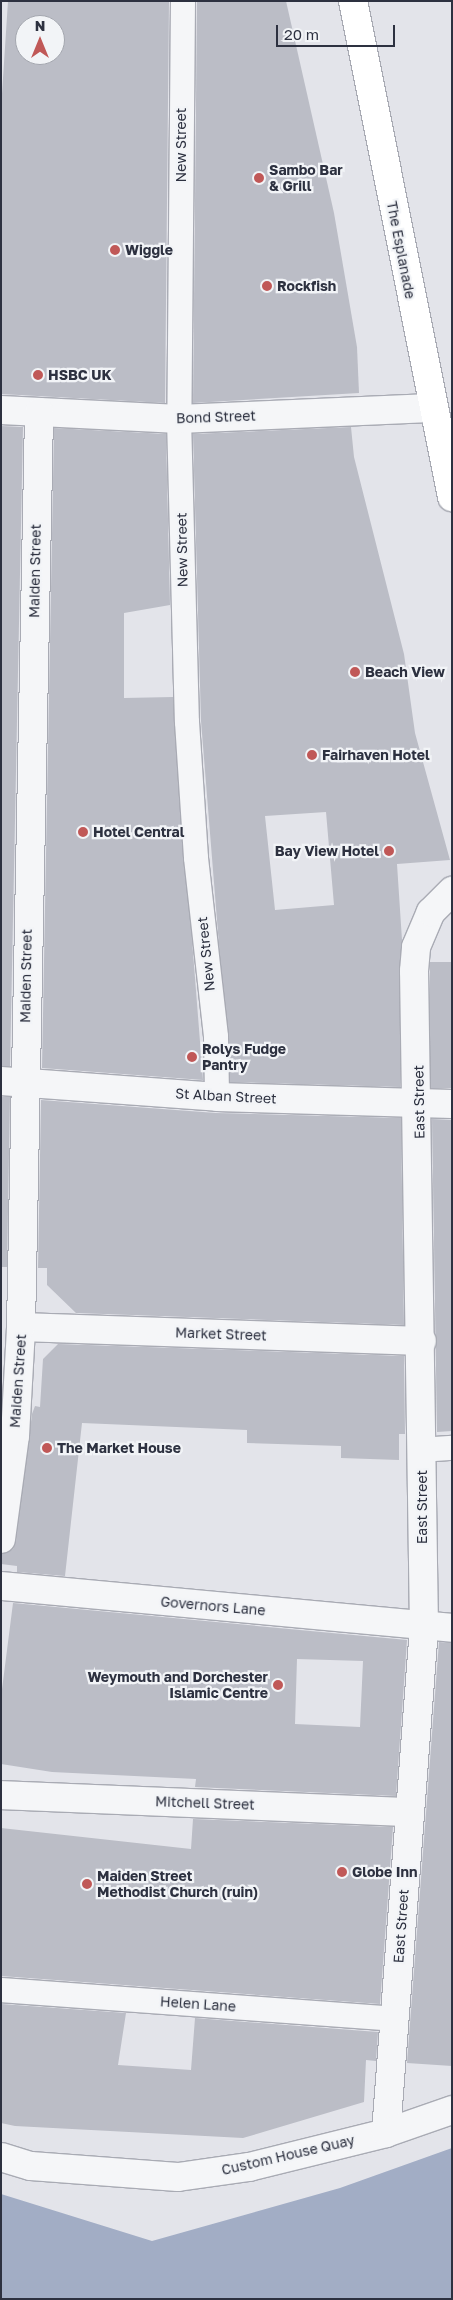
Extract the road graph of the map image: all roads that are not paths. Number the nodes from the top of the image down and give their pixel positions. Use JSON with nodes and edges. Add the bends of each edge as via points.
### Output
{"nodes":[{"id":1,"x":183,"y":1,"type":"edge"},
{"id":2,"x":353,"y":1,"type":"edge"},
{"id":3,"x":431,"y":408,"type":"junction"},
{"id":4,"x":1,"y":410,"type":"edge"},
{"id":5,"x":39,"y":412,"type":"junction"},
{"id":6,"x":179,"y":419,"type":"junction"},
{"id":7,"x":452,"y":497,"type":"edge"},
{"id":8,"x":452,"y":891,"type":"edge"},
{"id":9,"x":12,"y":1082,"type":"edge"},
{"id":10,"x":217,"y":1097,"type":"junction"},
{"id":11,"x":420,"y":1104,"type":"junction"},
{"id":12,"x":452,"y":1104,"type":"edge"},
{"id":13,"x":21,"y":1327,"type":"junction"},
{"id":14,"x":422,"y":1341,"type":"junction"},
{"id":15,"x":452,"y":1448,"type":"edge"},
{"id":16,"x":421,"y":1450,"type":"junction"},
{"id":17,"x":1,"y":1539,"type":"edge"},
{"id":18,"x":1,"y":1586,"type":"edge"},
{"id":19,"x":424,"y":1628,"type":"junction"},
{"id":20,"x":452,"y":1628,"type":"edge"},
{"id":21,"x":1,"y":1795,"type":"edge"},
{"id":22,"x":409,"y":1812,"type":"junction"},
{"id":23,"x":1,"y":1990,"type":"edge"},
{"id":24,"x":395,"y":2019,"type":"junction"},
{"id":25,"x":452,"y":2110,"type":"edge"},
{"id":26,"x":386,"y":2133,"type":"junction"},
{"id":27,"x":1,"y":2157,"type":"edge"}],
"edges":[{"from":1,"to":6,"type":"lane","name":"New Street"},
{"from":2,"to":3,"type":"street","name":"The Esplanade"},
{"from":3,"to":6,"type":"street","name":"Bond Street"},
{"from":3,"to":7,"type":"street","name":"The Esplanade"},
{"from":4,"to":5,"type":"street","name":"Bond Street"},
{"from":5,"to":6,"type":"street","name":"Bond Street"},
{"from":5,"to":9,"type":"street","name":"Maiden Street"},
{"from":6,"to":10,"type":"lane","name":"New Street","via":[[187,722],[196,858],[216,1037]]},
{"from":8,"to":11,"type":"street","name":"East Street","via":[[430,912],[416,947]]},
{"from":9,"to":10,"type":"street","name":"St Alban Street"},
{"from":9,"to":13,"type":"street","name":"Maiden Street"},
{"from":10,"to":11,"type":"street","name":"St Alban Street"},
{"from":11,"to":12,"type":"street","name":"St Alban Street"},
{"from":11,"to":14,"type":"street","name":"East Street"},
{"from":13,"to":14,"type":"street","name":"Market Street"},
{"from":13,"to":17,"type":"street","name":"Maiden Street","via":[[14,1436]]},
{"from":14,"to":16,"type":"street","name":"East Street"},
{"from":15,"to":16,"type":"lane"},
{"from":16,"to":19,"type":"street","name":"East Street"},
{"from":18,"to":19,"type":"street","name":"Governors Lane"},
{"from":19,"to":20,"type":"street","name":"Governors Lane"},
{"from":19,"to":22,"type":"street","name":"East Street"},
{"from":21,"to":22,"type":"street","name":"Mitchell Street"},
{"from":22,"to":24,"type":"street","name":"East Street"},
{"from":23,"to":24,"type":"lane","name":"Helen Lane"},
{"from":24,"to":26,"type":"street","name":"East Street"},
{"from":25,"to":26,"type":"street","name":"Custom House Quay"},
{"from":26,"to":27,"type":"street","name":"Custom House Quay","via":[[250,2167],[178,2177],[31,2166]]}]}
